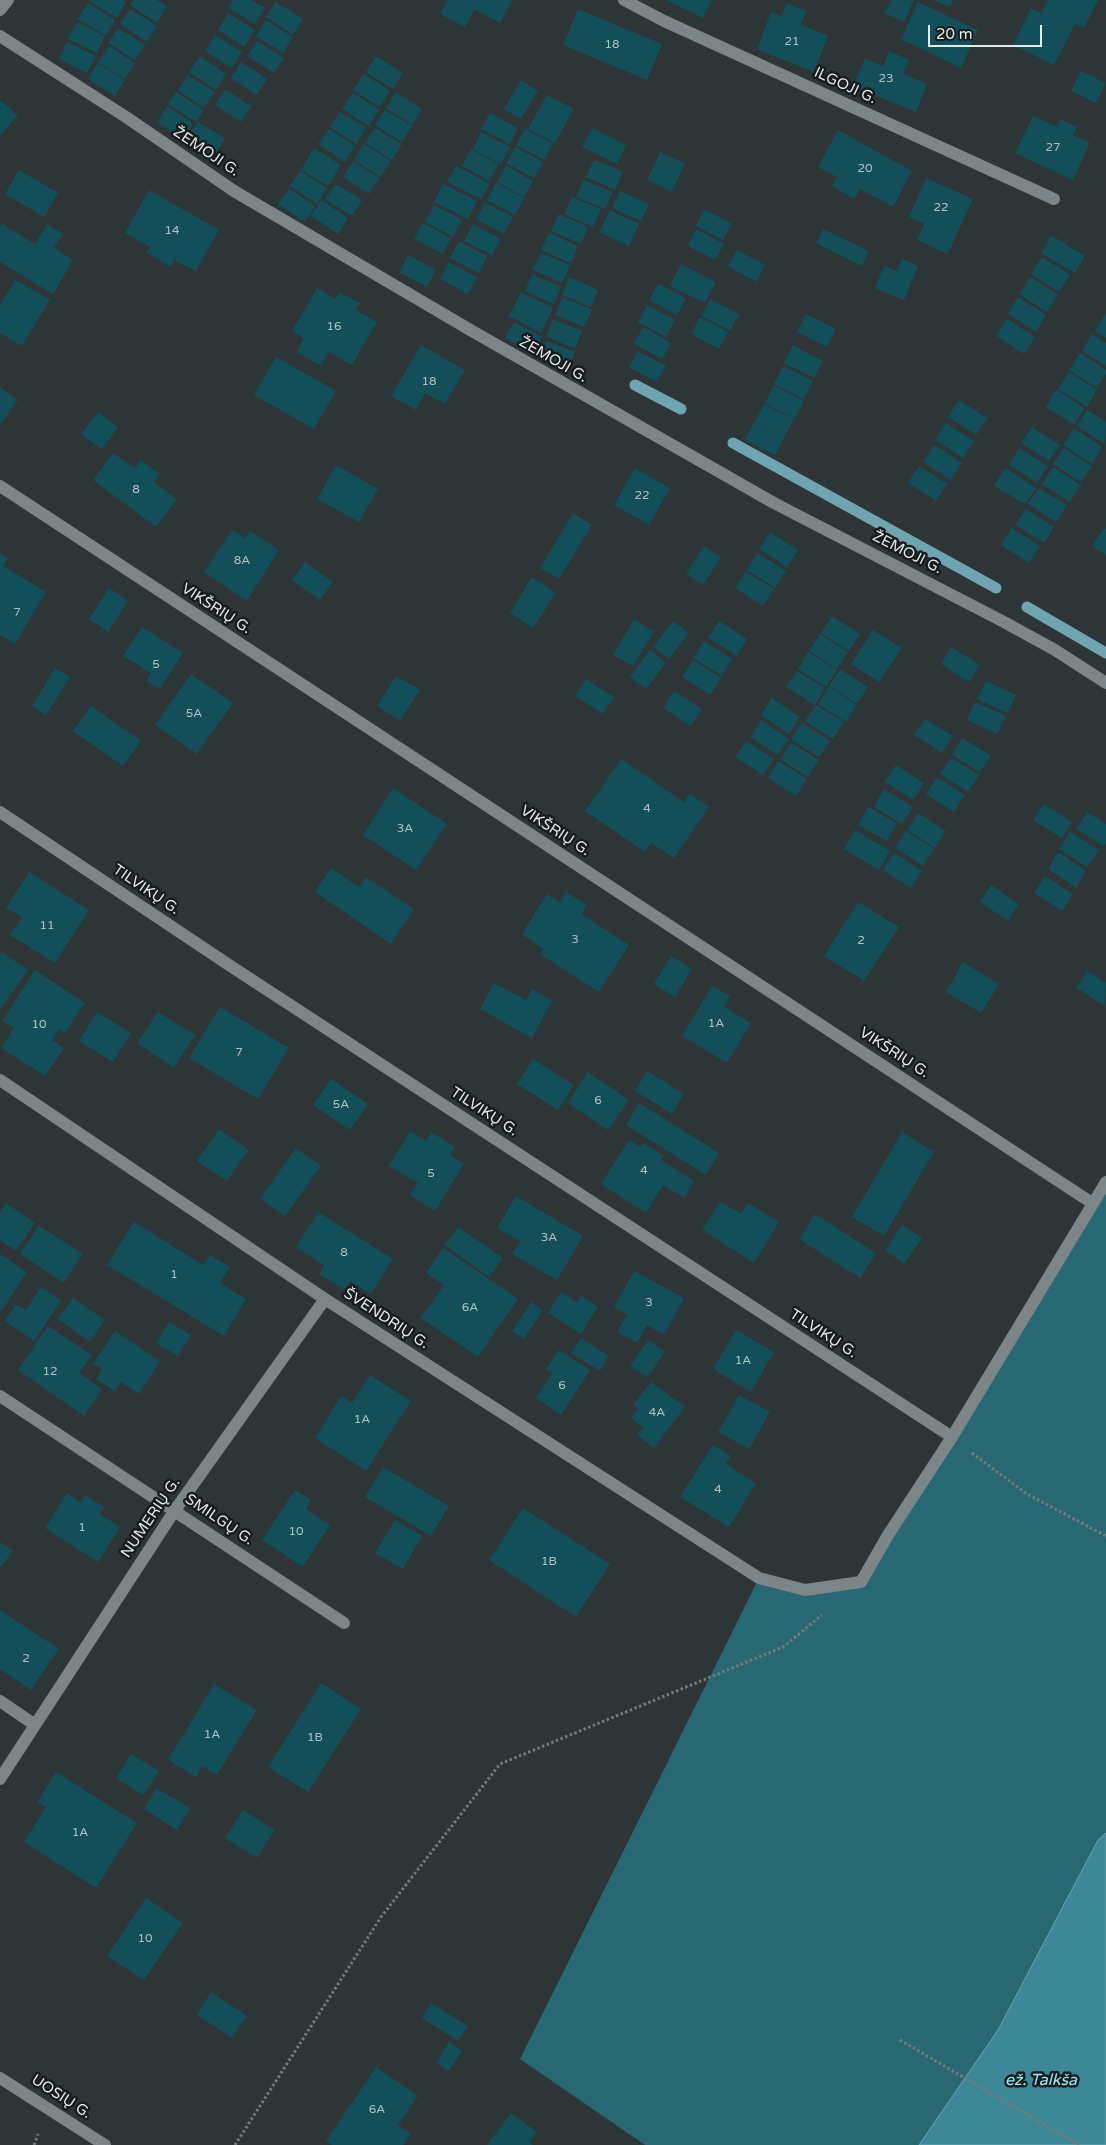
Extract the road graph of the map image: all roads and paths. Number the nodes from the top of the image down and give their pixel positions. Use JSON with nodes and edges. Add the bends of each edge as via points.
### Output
{"nodes":[{"id":1,"x":8,"y":0,"type":"edge"},
{"id":2,"x":624,"y":0,"type":"edge"},
{"id":3,"x":0,"y":10,"type":"edge"},
{"id":4,"x":0,"y":36,"type":"edge"},
{"id":5,"x":1054,"y":199,"type":"dead end"},
{"id":6,"x":0,"y":486,"type":"edge"},
{"id":7,"x":1106,"y":683,"type":"edge"},
{"id":8,"x":0,"y":812,"type":"edge"},
{"id":9,"x":0,"y":1080,"type":"edge"},
{"id":10,"x":1106,"y":1182,"type":"edge"},
{"id":11,"x":1092,"y":1203,"type":"junction"},
{"id":12,"x":325,"y":1299,"type":"junction"},
{"id":13,"x":0,"y":1396,"type":"edge"},
{"id":14,"x":952,"y":1437,"type":"junction"},
{"id":15,"x":175,"y":1510,"type":"junction"},
{"id":16,"x":1106,"y":1536,"type":"edge"},
{"id":17,"x":826,"y":1612,"type":"dead end"},
{"id":18,"x":344,"y":1623,"type":"dead end"},
{"id":19,"x":0,"y":1701,"type":"edge"},
{"id":20,"x":35,"y":1725,"type":"junction"},
{"id":21,"x":0,"y":1780,"type":"edge"},
{"id":22,"x":900,"y":2040,"type":"dead end"},
{"id":23,"x":0,"y":2078,"type":"edge"},
{"id":24,"x":105,"y":2145,"type":"edge"},
{"id":25,"x":234,"y":2145,"type":"edge"},
{"id":26,"x":1079,"y":2145,"type":"edge"}],
"edges":[{"from":1,"to":3,"type":"street"},
{"from":2,"to":5,"type":"street","name":"ILGOJI G."},
{"from":4,"to":7,"type":"street","name":"ŽEMOJI G.","via":[[234,191],[472,331],[774,503],[1055,650]]},
{"from":6,"to":11,"type":"street","name":"VIKŠRIŲ G."},
{"from":8,"to":14,"type":"street","name":"TILVIKŲ G.","via":[[229,966]]},
{"from":9,"to":12,"type":"street","name":"ŠVENDRIŲ G."},
{"from":10,"to":11,"type":"street","name":"ŠVENDRIŲ G."},
{"from":11,"to":14,"type":"street","name":"ŠVENDRIŲ G."},
{"from":12,"to":14,"type":"street","name":"ŠVENDRIŲ G.","via":[[759,1578],[805,1590],[861,1582]]},
{"from":12,"to":15,"type":"street","name":"NUMERIŲ G."},
{"from":13,"to":15,"type":"street","name":"SMILGŲ G."},
{"from":14,"to":16,"type":"path","via":[[1027,1494]]},
{"from":15,"to":18,"type":"street","name":"SMILGŲ G."},
{"from":15,"to":20,"type":"street","name":"NUMERIŲ G."},
{"from":17,"to":25,"type":"path","via":[[783,1647],[500,1764],[381,1916]]},
{"from":19,"to":20,"type":"street"},
{"from":20,"to":21,"type":"street","name":"NUMERIŲ G."},
{"from":22,"to":26,"type":"path"},
{"from":23,"to":24,"type":"street","name":"UOSIŲ G."}]}
